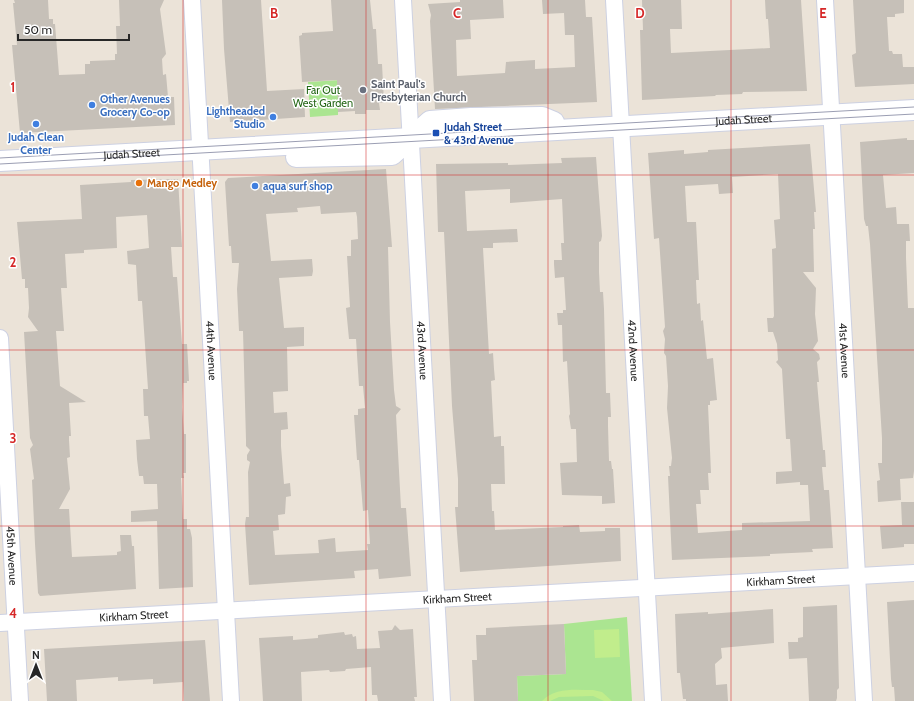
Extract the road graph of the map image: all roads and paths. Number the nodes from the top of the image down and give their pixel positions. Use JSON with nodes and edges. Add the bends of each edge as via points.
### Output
{"nodes":[{"id":1,"x":192,"y":0,"type":"edge"},
{"id":2,"x":403,"y":0,"type":"edge"},
{"id":3,"x":614,"y":0,"type":"edge"},
{"id":4,"x":825,"y":0,"type":"edge"},
{"id":5,"x":914,"y":110,"type":"edge"},
{"id":6,"x":832,"y":115,"type":"junction"},
{"id":7,"x":621,"y":126,"type":"junction"},
{"id":8,"x":411,"y":138,"type":"junction"},
{"id":9,"x":200,"y":150,"type":"junction"},
{"id":10,"x":0,"y":161,"type":"edge"},
{"id":11,"x":0,"y":338,"type":"edge"},
{"id":12,"x":914,"y":573,"type":"edge"},
{"id":13,"x":857,"y":576,"type":"junction"},
{"id":14,"x":647,"y":587,"type":"junction"},
{"id":15,"x":437,"y":599,"type":"junction"},
{"id":16,"x":226,"y":611,"type":"junction"},
{"id":17,"x":8,"y":623,"type":"edge"},
{"id":18,"x":20,"y":701,"type":"edge"},
{"id":19,"x":231,"y":701,"type":"edge"},
{"id":20,"x":442,"y":701,"type":"edge"},
{"id":21,"x":653,"y":701,"type":"edge"},
{"id":22,"x":864,"y":701,"type":"edge"}],
"edges":[{"from":1,"to":9,"type":"street","name":"44th Avenue"},
{"from":2,"to":8,"type":"street","name":"43rd Avenue"},
{"from":3,"to":7,"type":"street","name":"42nd Avenue"},
{"from":4,"to":6,"type":"street","name":"41st Avenue"},
{"from":5,"to":6,"type":"street","name":"Judah Street"},
{"from":6,"to":7,"type":"street","name":"Judah Street"},
{"from":6,"to":13,"type":"street","name":"41st Avenue"},
{"from":7,"to":8,"type":"street","name":"Judah Street"},
{"from":7,"to":14,"type":"street","name":"42nd Avenue"},
{"from":8,"to":9,"type":"street","name":"Judah Street"},
{"from":8,"to":15,"type":"street","name":"43rd Avenue"},
{"from":9,"to":10,"type":"street","name":"Judah Street"},
{"from":9,"to":16,"type":"street","name":"44th Avenue"},
{"from":11,"to":17,"type":"street","name":"45th Avenue"},
{"from":12,"to":13,"type":"street","name":"Kirkham Street"},
{"from":13,"to":14,"type":"street","name":"Kirkham Street"},
{"from":13,"to":22,"type":"street","name":"41st Avenue"},
{"from":14,"to":15,"type":"street","name":"Kirkham Street"},
{"from":14,"to":21,"type":"street","name":"42nd Avenue"},
{"from":15,"to":16,"type":"street","name":"Kirkham Street"},
{"from":15,"to":20,"type":"street","name":"43rd Avenue"},
{"from":16,"to":17,"type":"street","name":"Kirkham Street"},
{"from":16,"to":19,"type":"street","name":"44th Avenue"},
{"from":17,"to":18,"type":"street","name":"45th Avenue"}]}
